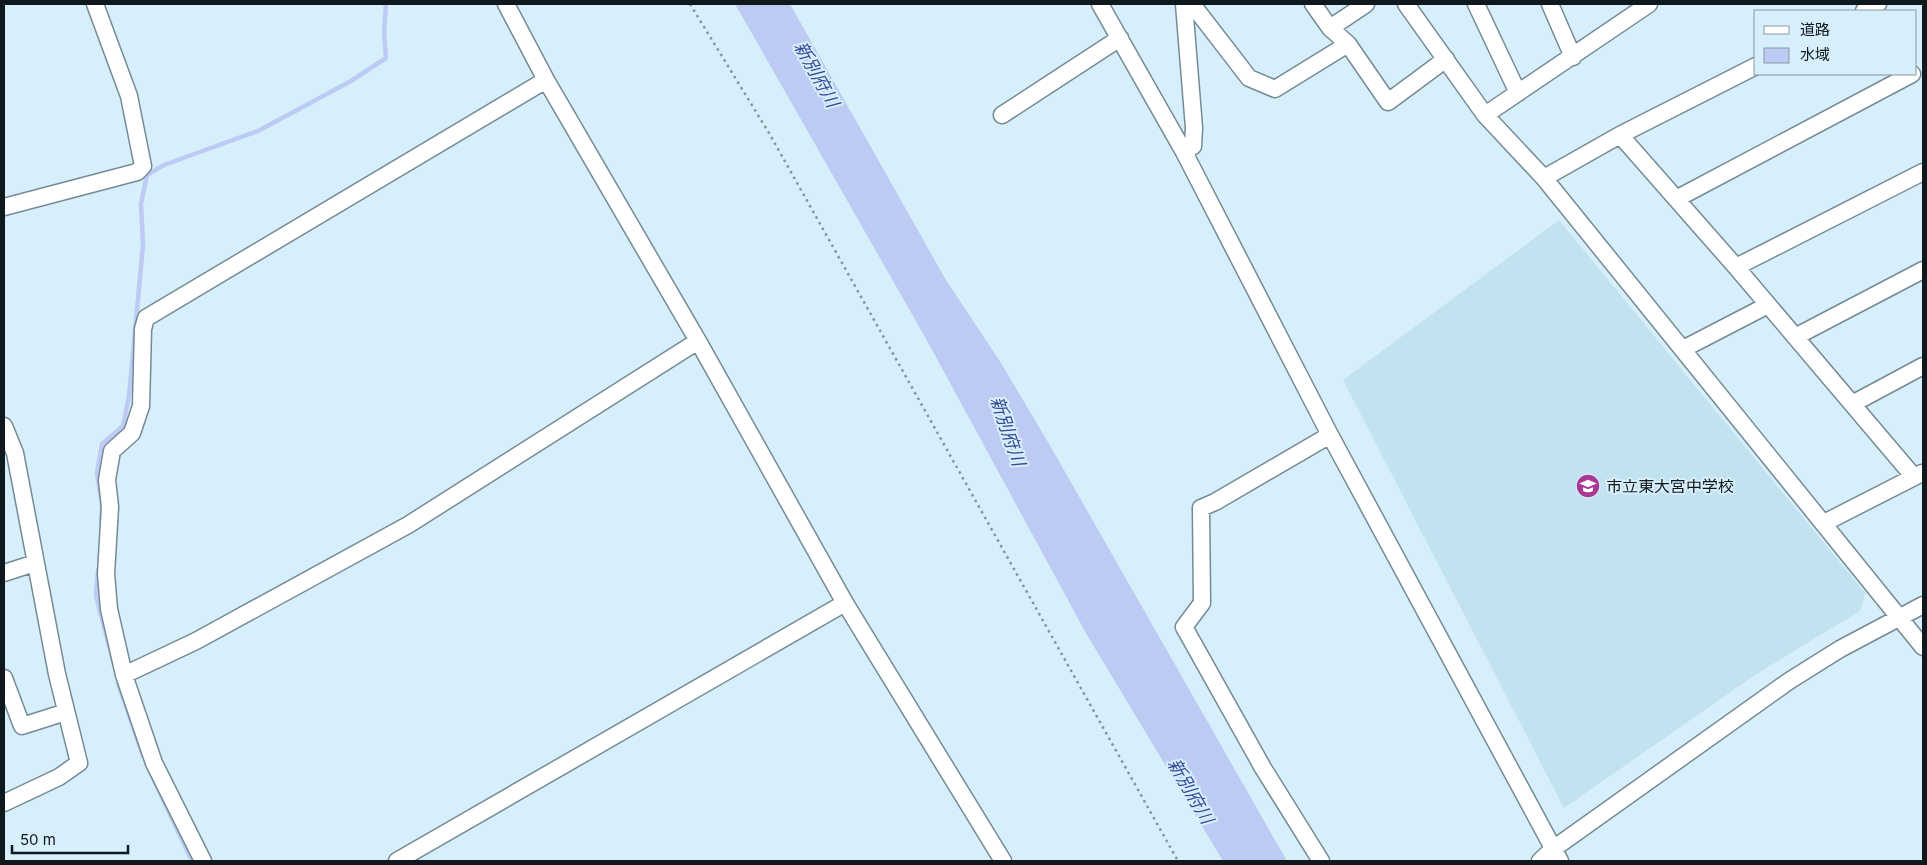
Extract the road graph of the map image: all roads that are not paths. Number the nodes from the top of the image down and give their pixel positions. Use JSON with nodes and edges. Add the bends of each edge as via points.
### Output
{"nodes":[{"id":1,"x":95,"y":4,"type":"edge"},
{"id":2,"x":506,"y":4,"type":"edge"},
{"id":3,"x":1100,"y":4,"type":"edge"},
{"id":4,"x":1184,"y":4,"type":"edge"},
{"id":5,"x":1192,"y":4,"type":"edge"},
{"id":6,"x":1313,"y":4,"type":"edge"},
{"id":7,"x":1366,"y":4,"type":"edge"},
{"id":8,"x":1406,"y":4,"type":"edge"},
{"id":9,"x":1476,"y":4,"type":"edge"},
{"id":10,"x":1550,"y":4,"type":"edge"},
{"id":11,"x":1646,"y":4,"type":"edge"},
{"id":12,"x":1330,"y":28,"type":"junction"},
{"id":13,"x":1120,"y":38,"type":"junction"},
{"id":14,"x":1348,"y":44,"type":"junction"},
{"id":15,"x":1573,"y":57,"type":"junction"},
{"id":16,"x":1446,"y":58,"type":"junction"},
{"id":17,"x":1754,"y":67,"type":"edge"},
{"id":18,"x":1910,"y":75,"type":"edge"},
{"id":19,"x":546,"y":80,"type":"junction"},
{"id":20,"x":1518,"y":93,"type":"junction"},
{"id":21,"x":1002,"y":115,"type":"dead end"},
{"id":22,"x":1485,"y":115,"type":"junction"},
{"id":23,"x":1620,"y":136,"type":"junction"},
{"id":24,"x":1184,"y":152,"type":"junction"},
{"id":25,"x":1923,"y":172,"type":"edge"},
{"id":26,"x":1544,"y":178,"type":"junction"},
{"id":27,"x":1676,"y":199,"type":"junction"},
{"id":28,"x":4,"y":207,"type":"edge"},
{"id":29,"x":1736,"y":267,"type":"junction"},
{"id":30,"x":1923,"y":270,"type":"edge"},
{"id":31,"x":1768,"y":305,"type":"junction"},
{"id":32,"x":1796,"y":337,"type":"junction"},
{"id":33,"x":698,"y":341,"type":"junction"},
{"id":34,"x":1683,"y":349,"type":"junction"},
{"id":35,"x":1923,"y":366,"type":"edge"},
{"id":36,"x":1852,"y":404,"type":"junction"},
{"id":37,"x":4,"y":426,"type":"edge"},
{"id":38,"x":1330,"y":435,"type":"junction"},
{"id":39,"x":1918,"y":474,"type":"edge"},
{"id":40,"x":1824,"y":523,"type":"junction"},
{"id":41,"x":35,"y":563,"type":"junction"},
{"id":42,"x":4,"y":573,"type":"edge"},
{"id":43,"x":845,"y":603,"type":"junction"},
{"id":44,"x":1923,"y":604,"type":"edge"},
{"id":45,"x":1898,"y":618,"type":"junction"},
{"id":46,"x":1923,"y":647,"type":"edge"},
{"id":47,"x":124,"y":675,"type":"junction"},
{"id":48,"x":4,"y":678,"type":"edge"},
{"id":49,"x":66,"y":712,"type":"junction"},
{"id":50,"x":4,"y":803,"type":"edge"},
{"id":51,"x":1557,"y":855,"type":"edge"},
{"id":52,"x":203,"y":861,"type":"edge"},
{"id":53,"x":397,"y":861,"type":"edge"},
{"id":54,"x":1002,"y":861,"type":"edge"},
{"id":55,"x":1321,"y":861,"type":"edge"},
{"id":56,"x":1540,"y":861,"type":"edge"}],
"edges":[{"from":1,"to":28,"type":"street","via":[[129,96],[143,166],[137,172]]},
{"from":2,"to":19,"type":"street"},
{"from":3,"to":13,"type":"street"},
{"from":4,"to":24,"type":"street","via":[[1194,146]]},
{"from":5,"to":14,"type":"street","via":[[1249,78],[1274,89]]},
{"from":6,"to":12,"type":"street"},
{"from":7,"to":12,"type":"street"},
{"from":8,"to":16,"type":"street"},
{"from":9,"to":20,"type":"street"},
{"from":10,"to":15,"type":"street"},
{"from":11,"to":15,"type":"street"},
{"from":12,"to":14,"type":"street"},
{"from":13,"to":21,"type":"street"},
{"from":13,"to":24,"type":"street"},
{"from":14,"to":16,"type":"street","via":[[1388,102]]},
{"from":15,"to":20,"type":"street"},
{"from":16,"to":22,"type":"street"},
{"from":17,"to":23,"type":"street"},
{"from":18,"to":27,"type":"street"},
{"from":19,"to":33,"type":"street"},
{"from":19,"to":47,"type":"street","via":[[146,318],[141,406],[132,433],[112,451],[107,480],[110,507],[109,609]]},
{"from":20,"to":22,"type":"street"},
{"from":22,"to":26,"type":"street"},
{"from":23,"to":26,"type":"street"},
{"from":23,"to":27,"type":"street"},
{"from":24,"to":38,"type":"street"},
{"from":25,"to":29,"type":"street"},
{"from":26,"to":34,"type":"street"},
{"from":27,"to":29,"type":"street"},
{"from":29,"to":31,"type":"street"},
{"from":30,"to":32,"type":"street"},
{"from":31,"to":32,"type":"street"},
{"from":31,"to":34,"type":"street"},
{"from":32,"to":36,"type":"street"},
{"from":33,"to":43,"type":"street"},
{"from":33,"to":47,"type":"street","via":[[408,525],[196,640]]},
{"from":34,"to":40,"type":"street"},
{"from":35,"to":36,"type":"street"},
{"from":36,"to":39,"type":"street"},
{"from":37,"to":41,"type":"street","via":[[15,453]]},
{"from":38,"to":51,"type":"street"},
{"from":38,"to":55,"type":"street","via":[[1201,508],[1202,603],[1184,627],[1263,768]]},
{"from":39,"to":40,"type":"street"},
{"from":40,"to":45,"type":"street"},
{"from":41,"to":42,"type":"street"},
{"from":41,"to":49,"type":"street"},
{"from":43,"to":53,"type":"street"},
{"from":43,"to":54,"type":"street"},
{"from":44,"to":45,"type":"street"},
{"from":45,"to":46,"type":"street"},
{"from":45,"to":51,"type":"street","via":[[1790,680]]},
{"from":47,"to":52,"type":"street","via":[[154,763]]},
{"from":48,"to":49,"type":"street","via":[[22,726]]},
{"from":49,"to":50,"type":"street","via":[[79,763],[59,777]]},
{"from":51,"to":56,"type":"street"}]}
